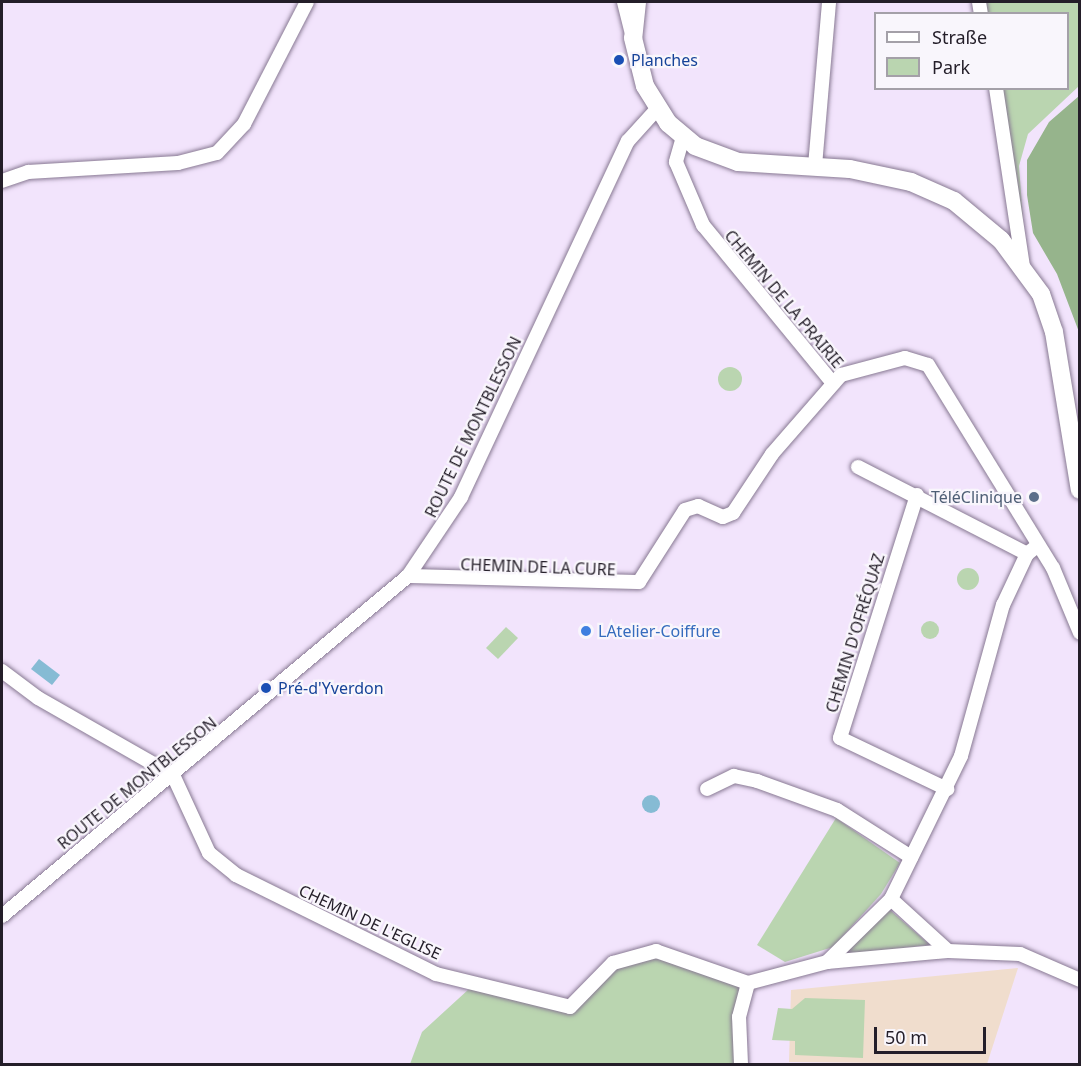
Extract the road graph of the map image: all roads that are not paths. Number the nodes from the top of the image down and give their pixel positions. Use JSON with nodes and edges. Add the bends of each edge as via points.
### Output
{"nodes":[{"id":1,"x":307,"y":2,"type":"edge"},
{"id":2,"x":624,"y":2,"type":"edge"},
{"id":3,"x":637,"y":2,"type":"edge"},
{"id":4,"x":829,"y":2,"type":"edge"},
{"id":5,"x":633,"y":38,"type":"junction"},
{"id":6,"x":996,"y":90,"type":"edge"},
{"id":7,"x":657,"y":109,"type":"junction"},
{"id":8,"x":683,"y":137,"type":"junction"},
{"id":9,"x":815,"y":166,"type":"junction"},
{"id":10,"x":2,"y":181,"type":"edge"},
{"id":11,"x":1023,"y":266,"type":"junction"},
{"id":12,"x":832,"y":383,"type":"junction"},
{"id":13,"x":858,"y":467,"type":"dead end"},
{"id":14,"x":1080,"y":490,"type":"edge"},
{"id":15,"x":917,"y":495,"type":"junction"},
{"id":16,"x":1032,"y":549,"type":"junction"},
{"id":17,"x":408,"y":576,"type":"junction"},
{"id":18,"x":1080,"y":633,"type":"edge"},
{"id":19,"x":2,"y":670,"type":"edge"},
{"id":20,"x":173,"y":775,"type":"junction"},
{"id":21,"x":707,"y":789,"type":"dead end"},
{"id":22,"x":947,"y":789,"type":"junction"},
{"id":23,"x":911,"y":857,"type":"junction"},
{"id":24,"x":891,"y":899,"type":"junction"},
{"id":25,"x":2,"y":916,"type":"edge"},
{"id":26,"x":948,"y":951,"type":"junction"},
{"id":27,"x":828,"y":962,"type":"junction"},
{"id":28,"x":1080,"y":980,"type":"edge"},
{"id":29,"x":748,"y":983,"type":"junction"},
{"id":30,"x":741,"y":1065,"type":"edge"}],
"edges":[{"from":1,"to":10,"type":"street","via":[[244,124],[217,153],[178,163],[28,172]]},
{"from":2,"to":5,"type":"street"},
{"from":3,"to":5,"type":"street"},
{"from":4,"to":9,"type":"street"},
{"from":5,"to":7,"type":"street","via":[[637,66]]},
{"from":6,"to":11,"type":"street"},
{"from":7,"to":8,"type":"street"},
{"from":7,"to":17,"type":"street","name":"ROUTE DE MONTBLESSON","via":[[628,141],[461,497]]},
{"from":8,"to":9,"type":"street","via":[[738,162]]},
{"from":8,"to":12,"type":"street","name":"CHEMIN DE LA PRAIRIE","via":[[676,162],[703,225],[726,260]]},
{"from":9,"to":11,"type":"street","via":[[880,173],[954,201],[983,223]]},
{"from":11,"to":14,"type":"street","via":[[1041,294],[1054,332]]},
{"from":12,"to":16,"type":"street","name":"CHEMIN DE LA CURE","via":[[841,375],[905,358],[928,365]]},
{"from":12,"to":17,"type":"street","name":"CHEMIN DE LA CURE","via":[[772,454],[733,513],[723,517],[698,506],[685,510],[639,582]]},
{"from":13,"to":15,"type":"street"},
{"from":15,"to":16,"type":"street"},
{"from":15,"to":22,"type":"street","name":"CHEMIN D'OFRÉQUAZ","via":[[840,738]]},
{"from":16,"to":18,"type":"street","name":"CHEMIN DE LA CURE"},
{"from":16,"to":22,"type":"street","via":[[1003,605],[983,687]]},
{"from":17,"to":20,"type":"street","name":"ROUTE DE MONTBLESSON"},
{"from":19,"to":20,"type":"street","via":[[38,698]]},
{"from":20,"to":25,"type":"street","name":"ROUTE DE MONTBLESSON"},
{"from":20,"to":29,"type":"street","name":"CHEMIN DE L'EGLISE","via":[[209,854],[236,875],[436,974],[570,1007],[613,963],[656,951]]},
{"from":21,"to":23,"type":"street","via":[[734,776],[757,781],[837,810]]},
{"from":22,"to":23,"type":"street"},
{"from":23,"to":24,"type":"street"},
{"from":24,"to":26,"type":"street"},
{"from":24,"to":27,"type":"street"},
{"from":26,"to":27,"type":"street"},
{"from":26,"to":28,"type":"street","via":[[1020,954]]},
{"from":27,"to":29,"type":"street"},
{"from":29,"to":30,"type":"street","via":[[739,1017]]}]}
